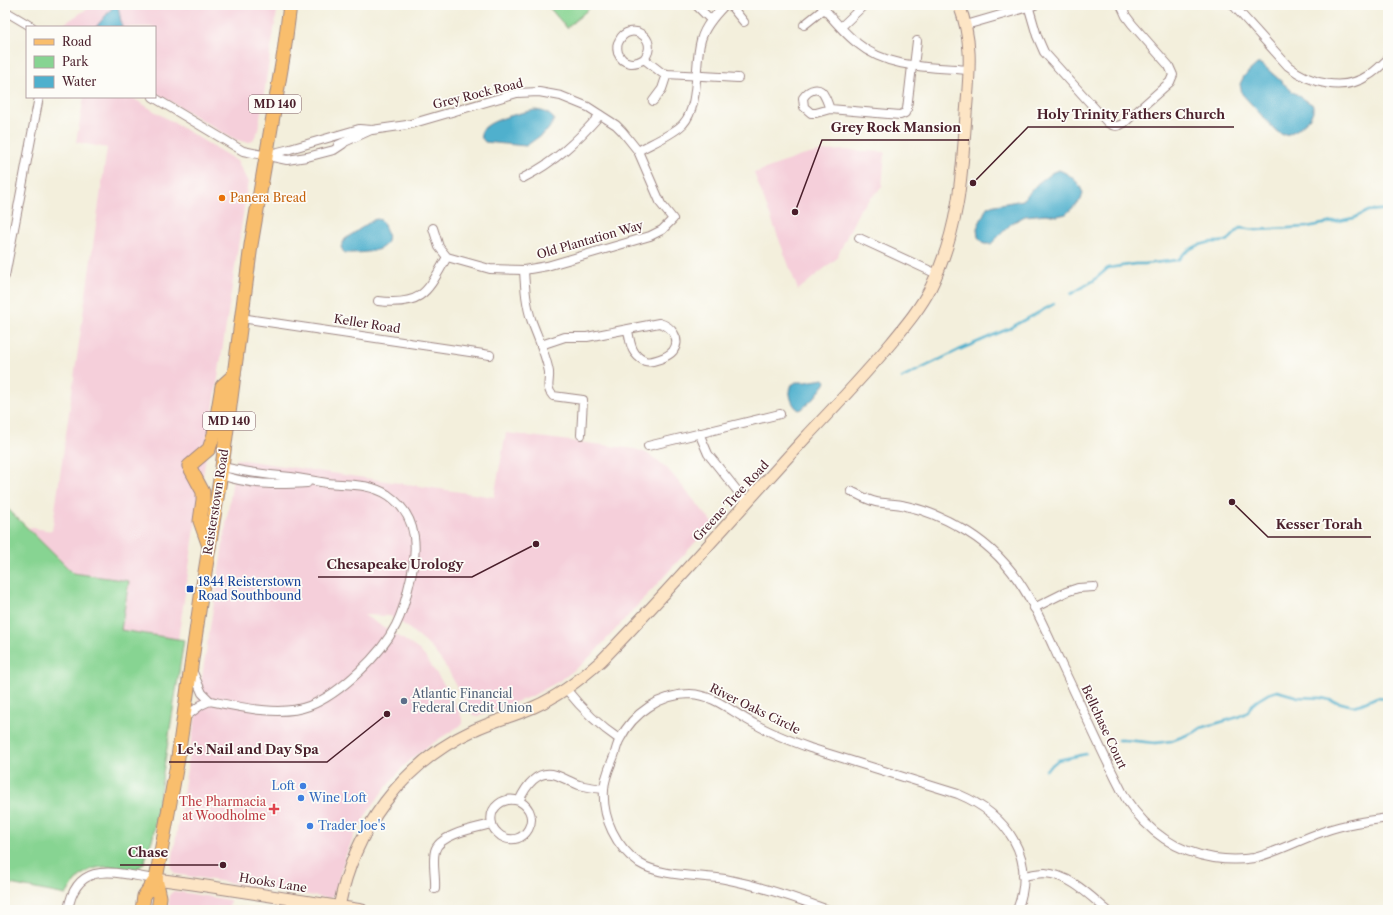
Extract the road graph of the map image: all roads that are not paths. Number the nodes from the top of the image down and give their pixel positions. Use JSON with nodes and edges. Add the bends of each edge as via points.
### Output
{"nodes":[{"id":1,"x":290,"y":5,"type":"edge"},
{"id":2,"x":696,"y":5,"type":"edge"},
{"id":3,"x":725,"y":5,"type":"edge"},
{"id":4,"x":730,"y":5,"type":"edge"},
{"id":5,"x":864,"y":5,"type":"edge"},
{"id":6,"x":959,"y":5,"type":"edge"},
{"id":7,"x":1121,"y":5,"type":"edge"},
{"id":8,"x":1233,"y":5,"type":"edge"},
{"id":9,"x":1030,"y":6,"type":"edge"},
{"id":10,"x":822,"y":7,"type":"edge"},
{"id":11,"x":5,"y":11,"type":"edge"},
{"id":12,"x":711,"y":20,"type":"junction"},
{"id":13,"x":744,"y":22,"type":"dead end"},
{"id":14,"x":804,"y":25,"type":"dead end"},
{"id":15,"x":966,"y":25,"type":"junction"},
{"id":16,"x":30,"y":26,"type":"edge"},
{"id":17,"x":841,"y":27,"type":"junction"},
{"id":18,"x":917,"y":41,"type":"dead end"},
{"id":19,"x":644,"y":59,"type":"junction"},
{"id":20,"x":1388,"y":59,"type":"edge"},
{"id":21,"x":913,"y":66,"type":"junction"},
{"id":22,"x":969,"y":70,"type":"junction"},
{"id":23,"x":667,"y":74,"type":"junction"},
{"id":24,"x":695,"y":76,"type":"junction"},
{"id":25,"x":738,"y":78,"type":"dead end"},
{"id":26,"x":39,"y":98,"type":"edge"},
{"id":27,"x":155,"y":98,"type":"edge"},
{"id":28,"x":653,"y":101,"type":"dead end"},
{"id":29,"x":830,"y":109,"type":"dead end"},
{"id":30,"x":600,"y":114,"type":"junction"},
{"id":31,"x":372,"y":130,"type":"junction"},
{"id":32,"x":343,"y":144,"type":"junction"},
{"id":33,"x":638,"y":151,"type":"junction"},
{"id":34,"x":266,"y":155,"type":"junction"},
{"id":35,"x":287,"y":160,"type":"junction"},
{"id":36,"x":523,"y":178,"type":"dead end"},
{"id":37,"x":673,"y":219,"type":"joint"},
{"id":38,"x":433,"y":228,"type":"dead end"},
{"id":39,"x":859,"y":238,"type":"dead end"},
{"id":40,"x":447,"y":257,"type":"junction"},
{"id":41,"x":524,"y":270,"type":"junction"},
{"id":42,"x":937,"y":274,"type":"junction"},
{"id":43,"x":5,"y":276,"type":"edge"},
{"id":44,"x":378,"y":301,"type":"dead end"},
{"id":45,"x":241,"y":318,"type":"junction"},
{"id":46,"x":628,"y":330,"type":"junction"},
{"id":47,"x":541,"y":345,"type":"junction"},
{"id":48,"x":490,"y":355,"type":"dead end"},
{"id":49,"x":234,"y":375,"type":"junction"},
{"id":50,"x":780,"y":414,"type":"dead end"},
{"id":51,"x":699,"y":433,"type":"junction"},
{"id":52,"x":581,"y":435,"type":"dead end"},
{"id":53,"x":648,"y":446,"type":"dead end"},
{"id":54,"x":221,"y":471,"type":"junction"},
{"id":55,"x":851,"y":491,"type":"dead end"},
{"id":56,"x":747,"y":503,"type":"junction"},
{"id":57,"x":209,"y":548,"type":"junction"},
{"id":58,"x":1094,"y":587,"type":"dead end"},
{"id":59,"x":1034,"y":608,"type":"junction"},
{"id":60,"x":191,"y":669,"type":"junction"},
{"id":61,"x":566,"y":689,"type":"junction"},
{"id":62,"x":210,"y":701,"type":"junction"},
{"id":63,"x":184,"y":718,"type":"junction"},
{"id":64,"x":619,"y":739,"type":"junction"},
{"id":65,"x":604,"y":789,"type":"junction"},
{"id":66,"x":519,"y":801,"type":"junction"},
{"id":67,"x":1388,"y":818,"type":"edge"},
{"id":68,"x":492,"y":824,"type":"junction"},
{"id":69,"x":1023,"y":876,"type":"junction"},
{"id":70,"x":156,"y":879,"type":"junction"},
{"id":71,"x":435,"y":889,"type":"dead end"},
{"id":72,"x":339,"y":907,"type":"junction"},
{"id":73,"x":68,"y":910,"type":"edge"},
{"id":74,"x":142,"y":910,"type":"edge"},
{"id":75,"x":158,"y":910,"type":"edge"},
{"id":76,"x":362,"y":910,"type":"edge"},
{"id":77,"x":828,"y":910,"type":"edge"},
{"id":78,"x":1017,"y":910,"type":"edge"},
{"id":79,"x":1107,"y":910,"type":"edge"}],
"edges":[{"from":1,"to":34,"type":"main road","name":"Reisterstown Road","number":"MD 140"},
{"from":2,"to":12,"type":"street"},
{"from":3,"to":12,"type":"street"},
{"from":4,"to":13,"type":"street"},
{"from":5,"to":17,"type":"street"},
{"from":6,"to":15,"type":"street","name":"Greene Tree Road"},
{"from":7,"to":9,"type":"street","via":[[1126,16],[1169,66],[1173,75],[1170,82],[1117,127],[1108,123],[1044,52],[1037,36]]},
{"from":8,"to":20,"type":"street","via":[[1288,66],[1313,81],[1336,84],[1359,80]]},
{"from":9,"to":15,"type":"street"},
{"from":10,"to":14,"type":"street"},
{"from":10,"to":17,"type":"street"},
{"from":11,"to":16,"type":"street"},
{"from":12,"to":24,"type":"street","via":[[701,40]]},
{"from":15,"to":22,"type":"street","name":"Greene Tree Road"},
{"from":17,"to":21,"type":"street","via":[[866,50],[889,61]]},
{"from":18,"to":21,"type":"street"},
{"from":19,"to":19,"type":"street","via":[[636,64],[621,58],[617,48],[622,36],[634,31],[647,39],[650,49]]},
{"from":19,"to":23,"type":"street"},
{"from":21,"to":22,"type":"street"},
{"from":21,"to":29,"type":"street","via":[[907,109],[900,116]]},
{"from":22,"to":42,"type":"street","name":"Greene Tree Road","via":[[960,193],[952,233]]},
{"from":23,"to":24,"type":"street"},
{"from":23,"to":28,"type":"street","via":[[662,89]]},
{"from":24,"to":25,"type":"street"},
{"from":24,"to":33,"type":"street","via":[[693,106],[684,124]]},
{"from":26,"to":43,"type":"street"},
{"from":27,"to":34,"type":"street","via":[[243,151]]},
{"from":30,"to":31,"type":"street","name":"Grey Rock Road","via":[[561,96],[528,92],[407,124]]},
{"from":30,"to":33,"type":"street","name":"Grey Rock Road","via":[[616,125]]},
{"from":30,"to":36,"type":"street","via":[[569,148]]},
{"from":31,"to":32,"type":"street","name":"Grey Rock Road"},
{"from":31,"to":34,"type":"street","name":"Grey Rock Road","via":[[359,129]]},
{"from":32,"to":35,"type":"street","name":"Grey Rock Road"},
{"from":32,"to":35,"type":"street","name":"Grey Rock Road","via":[[334,150]]},
{"from":33,"to":37,"type":"street","name":"Grey Rock Road","via":[[661,204]]},
{"from":34,"to":35,"type":"street","name":"Grey Rock Road"},
{"from":34,"to":45,"type":"main road","name":"Reisterstown Road","number":"MD 140"},
{"from":37,"to":41,"type":"street","name":"Old Plantation Way","via":[[662,230],[650,236],[548,266]]},
{"from":38,"to":40,"type":"street","via":[[439,247]]},
{"from":39,"to":42,"type":"street"},
{"from":40,"to":41,"type":"street","name":"Old Plantation Way","via":[[490,268]]},
{"from":40,"to":44,"type":"street","via":[[430,286],[419,296],[406,302]]},
{"from":41,"to":47,"type":"street","via":[[527,301]]},
{"from":42,"to":56,"type":"street","name":"Greene Tree Road","via":[[920,306],[885,351]]},
{"from":45,"to":48,"type":"street","name":"Keller Road"},
{"from":45,"to":49,"type":"main road","name":"Reisterstown Road","number":"MD 140"},
{"from":46,"to":46,"type":"street","via":[[665,324],[674,334],[674,350],[663,357],[646,361],[634,352]]},
{"from":46,"to":47,"type":"street","via":[[587,337],[565,337]]},
{"from":47,"to":52,"type":"street","via":[[549,373],[548,388],[553,396],[583,400]]},
{"from":49,"to":54,"type":"main road","name":"Reisterstown Road","number":"MD 140"},
{"from":49,"to":57,"type":"main road","via":[[222,386],[209,449],[189,466],[203,492],[200,521]]},
{"from":50,"to":51,"type":"street"},
{"from":51,"to":53,"type":"street"},
{"from":51,"to":56,"type":"street","via":[[708,454]]},
{"from":54,"to":57,"type":"main road","name":"Reisterstown Road","number":"MD 140"},
{"from":54,"to":62,"type":"street","via":[[237,470],[375,488],[396,501],[406,513],[412,526],[416,549],[407,595],[396,626],[379,650],[356,675],[309,706],[292,710],[278,711]]},
{"from":55,"to":59,"type":"street","name":"Bellchase Court","via":[[875,502],[905,505],[921,510],[974,535],[1004,561],[1027,593]]},
{"from":56,"to":61,"type":"street","name":"Greene Tree Road","via":[[606,655]]},
{"from":57,"to":60,"type":"main road","name":"Reisterstown Road","number":"MD 140"},
{"from":58,"to":59,"type":"street","via":[[1072,590]]},
{"from":59,"to":67,"type":"street","name":"Bellchase Court","via":[[1126,799],[1141,819],[1165,840],[1204,856],[1243,860],[1268,854],[1344,825]]},
{"from":60,"to":62,"type":"street","via":[[202,693]]},
{"from":60,"to":63,"type":"main road","name":"Reisterstown Road","number":"MD 140"},
{"from":61,"to":64,"type":"street","via":[[587,714]]},
{"from":61,"to":72,"type":"street","name":"Greene Tree Road","via":[[535,707],[459,737],[412,772],[389,796],[370,824],[354,856]]},
{"from":62,"to":63,"type":"street"},
{"from":63,"to":70,"type":"main road","name":"Reisterstown Road","number":"MD 140","via":[[161,862]]},
{"from":64,"to":65,"type":"street","name":"River Oaks Circle"},
{"from":64,"to":69,"type":"street","name":"River Oaks Circle","via":[[636,716],[660,700],[689,694],[709,697],[754,724],[810,748],[958,794],[980,804],[998,819],[1011,835],[1020,856]]},
{"from":65,"to":66,"type":"street","via":[[580,785],[555,775],[545,774],[529,784]]},
{"from":65,"to":77,"type":"street","name":"River Oaks Circle","via":[[606,811],[612,832],[620,845],[641,864],[663,872],[704,876],[763,887]]},
{"from":66,"to":68,"type":"street","via":[[508,799],[497,805],[493,812]]},
{"from":66,"to":68,"type":"street","via":[[531,815],[530,827],[525,834],[513,839],[505,838]]},
{"from":68,"to":71,"type":"street","via":[[448,837],[437,846],[434,856]]},
{"from":69,"to":78,"type":"street","name":"River Oaks Circle","via":[[1022,894]]},
{"from":69,"to":79,"type":"street","via":[[1046,873],[1058,876],[1073,883]]},
{"from":70,"to":72,"type":"street","name":"Hooks Lane"},
{"from":70,"to":73,"type":"street","via":[[106,872],[92,874],[77,885],[70,898]]},
{"from":70,"to":74,"type":"main road","name":"Reisterstown Road","number":"MD 140","via":[[144,896]]},
{"from":70,"to":75,"type":"main road","name":"Reisterstown Road","number":"MD 140","via":[[160,897]]},
{"from":72,"to":76,"type":"street","name":"Hooks Lane"}]}
